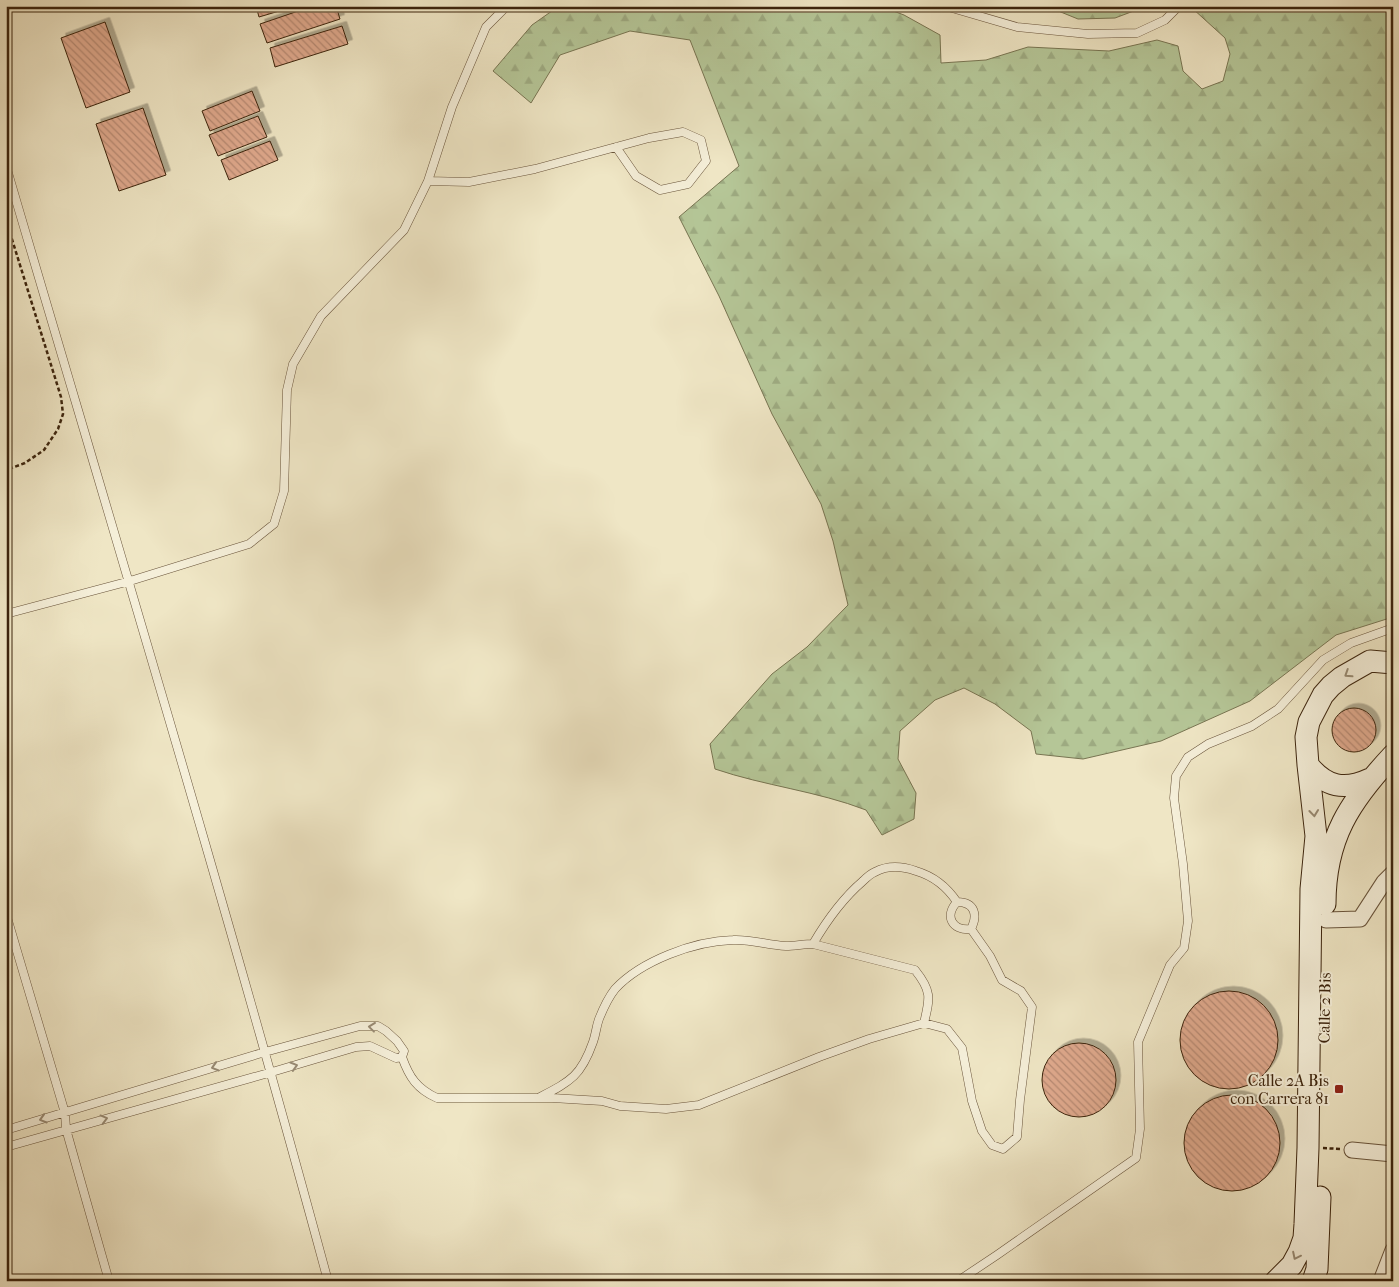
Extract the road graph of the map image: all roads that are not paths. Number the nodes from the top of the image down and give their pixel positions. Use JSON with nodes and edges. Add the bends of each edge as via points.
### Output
{"nodes":[{"id":1,"x":507,"y":6,"type":"edge"},
{"id":2,"x":945,"y":6,"type":"edge"},
{"id":3,"x":1179,"y":6,"type":"edge"},
{"id":4,"x":616,"y":147,"type":"junction"},
{"id":5,"x":6,"y":166,"type":"edge"},
{"id":6,"x":428,"y":181,"type":"junction"},
{"id":7,"x":130,"y":581,"type":"junction"},
{"id":8,"x":6,"y":614,"type":"edge"},
{"id":9,"x":1393,"y":628,"type":"edge"},
{"id":10,"x":1393,"y":653,"type":"edge"},
{"id":11,"x":1370,"y":661,"type":"junction"},
{"id":12,"x":1393,"y":663,"type":"edge"},
{"id":13,"x":1393,"y":754,"type":"edge"},
{"id":14,"x":1308,"y":765,"type":"junction"},
{"id":15,"x":1370,"y":779,"type":"junction"},
{"id":16,"x":1393,"y":873,"type":"edge"},
{"id":17,"x":957,"y":902,"type":"junction"},
{"id":18,"x":6,"y":914,"type":"edge"},
{"id":19,"x":1326,"y":920,"type":"junction"},
{"id":20,"x":971,"y":929,"type":"junction"},
{"id":21,"x":813,"y":944,"type":"junction"},
{"id":22,"x":924,"y":1023,"type":"junction"},
{"id":23,"x":265,"y":1052,"type":"junction"},
{"id":24,"x":402,"y":1057,"type":"junction"},
{"id":25,"x":272,"y":1072,"type":"junction"},
{"id":26,"x":539,"y":1098,"type":"junction"},
{"id":27,"x":65,"y":1113,"type":"junction"},
{"id":28,"x":66,"y":1129,"type":"junction"},
{"id":29,"x":6,"y":1130,"type":"edge"},
{"id":30,"x":6,"y":1147,"type":"edge"},
{"id":31,"x":1352,"y":1150,"type":"road end"},
{"id":32,"x":1393,"y":1154,"type":"edge"},
{"id":33,"x":1393,"y":1250,"type":"edge"},
{"id":34,"x":110,"y":1281,"type":"edge"},
{"id":35,"x":328,"y":1281,"type":"edge"},
{"id":36,"x":958,"y":1281,"type":"edge"},
{"id":37,"x":1276,"y":1281,"type":"edge"},
{"id":38,"x":1314,"y":1281,"type":"edge"},
{"id":39,"x":1381,"y":1281,"type":"edge"}],
"edges":[{"from":1,"to":6,"type":"lane","via":[[486,27],[452,107]]},
{"from":2,"to":3,"type":"lane","via":[[1017,26],[1088,34],[1137,33],[1165,20]]},
{"from":4,"to":4,"type":"lane","via":[[683,132],[701,140],[706,161],[688,184],[660,190],[636,176]]},
{"from":4,"to":6,"type":"lane","via":[[535,169],[469,182]]},
{"from":5,"to":7,"type":"lane"},
{"from":6,"to":7,"type":"lane","via":[[404,230],[321,316],[293,364],[287,390],[284,491],[274,524],[249,544]]},
{"from":7,"to":8,"type":"lane"},
{"from":7,"to":23,"type":"lane"},
{"from":9,"to":36,"type":"lane","via":[[1352,643],[1323,660],[1278,708],[1252,726],[1208,744],[1188,757],[1176,776],[1174,798],[1188,921],[1184,948],[1170,965],[1138,1042],[1140,1129],[1136,1158]]},
{"from":10,"to":11,"type":"street","name":"Calle 2 Bis"},
{"from":11,"to":12,"type":"street"},
{"from":11,"to":14,"type":"street","name":"Calle 2 Bis","one_way":true,"via":[[1331,686],[1316,706],[1306,737]]},
{"from":13,"to":15,"type":"street","name":"Calle 2 Bis"},
{"from":14,"to":15,"type":"street","via":[[1320,778],[1336,785],[1360,784]]},
{"from":14,"to":37,"type":"street","name":"Calle 2 Bis","one_way":true,"via":[[1316,836],[1311,889],[1305,1224],[1299,1252],[1292,1265]]},
{"from":15,"to":19,"type":"street","name":"Calle 2 Bis","via":[[1335,838],[1325,889]]},
{"from":16,"to":19,"type":"street","via":[[1360,919]]},
{"from":17,"to":20,"type":"lane","via":[[971,906],[975,914]]},
{"from":17,"to":20,"type":"lane","via":[[950,915],[952,922],[964,930]]},
{"from":17,"to":21,"type":"lane","via":[[950,892],[927,874],[888,867],[874,872],[856,887],[828,918]]},
{"from":18,"to":27,"type":"lane"},
{"from":19,"to":38,"type":"street","name":"Calle 2 Bis","via":[[1319,1240]]},
{"from":20,"to":22,"type":"lane","via":[[1002,980],[1020,991],[1032,1007],[1017,1137],[1003,1149],[992,1144],[982,1131],[972,1101],[962,1048],[947,1029]]},
{"from":21,"to":22,"type":"lane","via":[[916,970],[925,982],[930,999]]},
{"from":21,"to":26,"type":"lane","via":[[786,946],[716,941],[667,955],[632,975],[615,990],[605,1004],[578,1074]]},
{"from":22,"to":26,"type":"lane","via":[[819,1057],[699,1105],[666,1109]]},
{"from":24,"to":23,"type":"lane","one_way":true,"via":[[404,1051],[397,1041],[378,1026],[371,1025]]},
{"from":23,"to":25,"type":"lane"},
{"from":23,"to":27,"type":"lane","one_way":true},
{"from":25,"to":24,"type":"lane","one_way":true,"via":[[356,1047],[370,1046],[396,1058]]},
{"from":24,"to":26,"type":"lane","via":[[408,1075],[426,1093],[437,1098]]},
{"from":28,"to":25,"type":"lane","one_way":true},
{"from":25,"to":35,"type":"lane"},
{"from":27,"to":28,"type":"lane"},
{"from":27,"to":29,"type":"lane","one_way":true},
{"from":28,"to":30,"type":"lane"},
{"from":28,"to":34,"type":"lane"},
{"from":31,"to":32,"type":"street"},
{"from":33,"to":39,"type":"street"}]}
